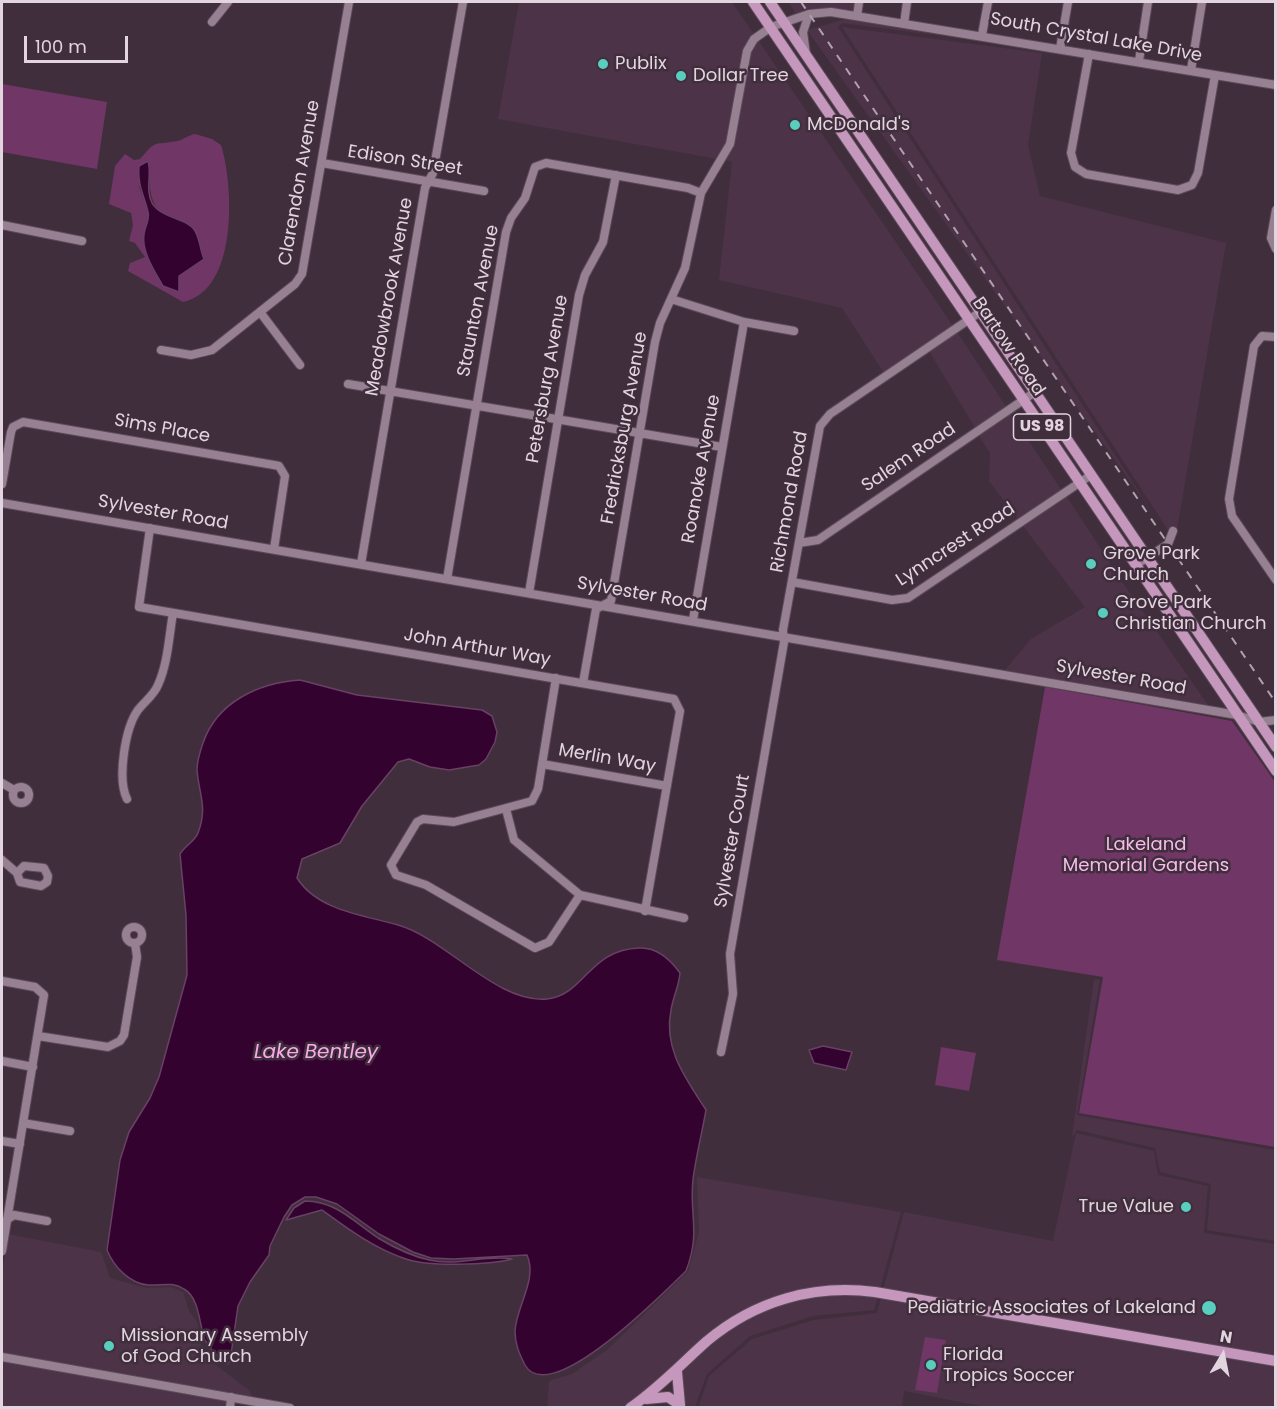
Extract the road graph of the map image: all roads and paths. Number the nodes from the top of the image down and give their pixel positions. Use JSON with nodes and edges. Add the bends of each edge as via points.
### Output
{"nodes":[{"id":1,"x":228,"y":2,"type":"edge"},
{"id":2,"x":349,"y":2,"type":"edge"},
{"id":3,"x":463,"y":2,"type":"edge"},
{"id":4,"x":753,"y":2,"type":"edge"},
{"id":5,"x":770,"y":2,"type":"edge"},
{"id":6,"x":859,"y":2,"type":"edge"},
{"id":7,"x":907,"y":2,"type":"edge"},
{"id":8,"x":987,"y":2,"type":"edge"},
{"id":9,"x":1068,"y":2,"type":"edge"},
{"id":10,"x":1149,"y":2,"type":"edge"},
{"id":11,"x":1202,"y":2,"type":"edge"},
{"id":12,"x":808,"y":14,"type":"junction"},
{"id":13,"x":857,"y":16,"type":"junction"},
{"id":14,"x":212,"y":22,"type":"dead end"},
{"id":15,"x":784,"y":22,"type":"junction"},
{"id":16,"x":904,"y":24,"type":"junction"},
{"id":17,"x":771,"y":27,"type":"junction"},
{"id":18,"x":982,"y":35,"type":"junction"},
{"id":19,"x":1060,"y":49,"type":"junction"},
{"id":20,"x":1089,"y":54,"type":"junction"},
{"id":21,"x":806,"y":55,"type":"junction"},
{"id":22,"x":1139,"y":61,"type":"junction"},
{"id":23,"x":1191,"y":70,"type":"junction"},
{"id":24,"x":1215,"y":75,"type":"junction"},
{"id":25,"x":1275,"y":85,"type":"edge"},
{"id":26,"x":322,"y":163,"type":"junction"},
{"id":27,"x":616,"y":175,"type":"junction"},
{"id":28,"x":430,"y":181,"type":"junction"},
{"id":29,"x":484,"y":191,"type":"dead end"},
{"id":30,"x":701,"y":193,"type":"junction"},
{"id":31,"x":1275,"y":210,"type":"edge"},
{"id":32,"x":2,"y":225,"type":"edge"},
{"id":33,"x":82,"y":241,"type":"dead end"},
{"id":34,"x":1275,"y":249,"type":"edge"},
{"id":35,"x":671,"y":299,"type":"junction"},
{"id":36,"x":260,"y":312,"type":"junction"},
{"id":37,"x":980,"y":312,"type":"junction"},
{"id":38,"x":969,"y":319,"type":"junction"},
{"id":39,"x":744,"y":322,"type":"junction"},
{"id":40,"x":794,"y":332,"type":"dead end"},
{"id":41,"x":1275,"y":337,"type":"edge"},
{"id":42,"x":161,"y":350,"type":"dead end"},
{"id":43,"x":300,"y":365,"type":"dead end"},
{"id":44,"x":348,"y":384,"type":"dead end"},
{"id":45,"x":390,"y":391,"type":"junction"},
{"id":46,"x":1035,"y":392,"type":"junction"},
{"id":47,"x":1024,"y":401,"type":"junction"},
{"id":48,"x":476,"y":406,"type":"junction"},
{"id":49,"x":558,"y":420,"type":"junction"},
{"id":50,"x":640,"y":434,"type":"junction"},
{"id":51,"x":722,"y":447,"type":"junction"},
{"id":52,"x":1091,"y":475,"type":"junction"},
{"id":53,"x":1080,"y":483,"type":"junction"},
{"id":54,"x":2,"y":484,"type":"edge"},
{"id":55,"x":2,"y":502,"type":"edge"},
{"id":56,"x":150,"y":528,"type":"junction"},
{"id":57,"x":1173,"y":531,"type":"dead end"},
{"id":58,"x":799,"y":543,"type":"junction"},
{"id":59,"x":274,"y":549,"type":"junction"},
{"id":60,"x":1147,"y":558,"type":"junction"},
{"id":61,"x":361,"y":564,"type":"junction"},
{"id":62,"x":1136,"y":565,"type":"junction"},
{"id":63,"x":447,"y":579,"type":"junction"},
{"id":64,"x":1275,"y":580,"type":"edge"},
{"id":65,"x":792,"y":582,"type":"junction"},
{"id":66,"x":529,"y":593,"type":"junction"},
{"id":67,"x":603,"y":605,"type":"junction"},
{"id":68,"x":173,"y":613,"type":"junction"},
{"id":69,"x":693,"y":620,"type":"junction"},
{"id":70,"x":784,"y":636,"type":"junction"},
{"id":71,"x":556,"y":678,"type":"junction"},
{"id":72,"x":583,"y":683,"type":"junction"},
{"id":73,"x":1237,"y":715,"type":"junction"},
{"id":74,"x":1275,"y":720,"type":"edge"},
{"id":75,"x":1259,"y":722,"type":"junction"},
{"id":76,"x":1275,"y":747,"type":"edge"},
{"id":77,"x":542,"y":764,"type":"junction"},
{"id":78,"x":1275,"y":771,"type":"edge"},
{"id":79,"x":2,"y":783,"type":"edge"},
{"id":80,"x":667,"y":786,"type":"junction"},
{"id":81,"x":14,"y":790,"type":"dead end"},
{"id":82,"x":127,"y":799,"type":"dead end"},
{"id":83,"x":506,"y":809,"type":"junction"},
{"id":84,"x":2,"y":860,"type":"edge"},
{"id":85,"x":17,"y":873,"type":"dead end"},
{"id":86,"x":580,"y":895,"type":"junction"},
{"id":87,"x":645,"y":911,"type":"junction"},
{"id":88,"x":684,"y":918,"type":"dead end"},
{"id":89,"x":135,"y":943,"type":"dead end"},
{"id":90,"x":2,"y":981,"type":"edge"},
{"id":91,"x":38,"y":1036,"type":"junction"},
{"id":92,"x":721,"y":1052,"type":"dead end"},
{"id":93,"x":2,"y":1061,"type":"edge"},
{"id":94,"x":33,"y":1067,"type":"junction"},
{"id":95,"x":23,"y":1123,"type":"junction"},
{"id":96,"x":70,"y":1131,"type":"dead end"},
{"id":97,"x":2,"y":1141,"type":"edge"},
{"id":98,"x":20,"y":1144,"type":"junction"},
{"id":99,"x":4,"y":1221,"type":"edge"},
{"id":100,"x":47,"y":1221,"type":"dead end"},
{"id":101,"x":2,"y":1251,"type":"edge"},
{"id":102,"x":2,"y":1357,"type":"edge"},
{"id":103,"x":1275,"y":1361,"type":"edge"},
{"id":104,"x":677,"y":1372,"type":"junction"},
{"id":105,"x":231,"y":1397,"type":"junction"},
{"id":106,"x":643,"y":1399,"type":"junction"},
{"id":107,"x":230,"y":1407,"type":"edge"},
{"id":108,"x":290,"y":1407,"type":"edge"},
{"id":109,"x":630,"y":1407,"type":"edge"}],
"edges":[{"from":1,"to":14,"type":"street"},
{"from":2,"to":26,"type":"street","name":"Clarendon Avenue"},
{"from":3,"to":28,"type":"street","name":"Meadowbrook Avenue"},
{"from":4,"to":17,"type":"main road","name":"Bartow Road","number":"US 98"},
{"from":5,"to":15,"type":"main road","name":"Bartow Road","number":"US 98"},
{"from":6,"to":13,"type":"street"},
{"from":7,"to":16,"type":"street"},
{"from":8,"to":18,"type":"street"},
{"from":9,"to":19,"type":"street"},
{"from":10,"to":22,"type":"street"},
{"from":11,"to":23,"type":"street"},
{"from":12,"to":13,"type":"street","name":"South Crystal Lake Drive"},
{"from":12,"to":15,"type":"street","name":"South Crystal Lake Drive"},
{"from":12,"to":21,"type":"street","via":[[803,32]]},
{"from":13,"to":16,"type":"street","name":"South Crystal Lake Drive"},
{"from":15,"to":17,"type":"street","name":"South Crystal Lake Drive"},
{"from":15,"to":21,"type":"main road","name":"Bartow Road","number":"US 98"},
{"from":16,"to":18,"type":"street","name":"South Crystal Lake Drive"},
{"from":17,"to":30,"type":"street","name":"Fredricksburg Avenue","via":[[750,44],[730,144]]},
{"from":17,"to":38,"type":"main road","name":"Bartow Road","number":"US 98"},
{"from":18,"to":19,"type":"street","name":"South Crystal Lake Drive"},
{"from":19,"to":20,"type":"street","name":"South Crystal Lake Drive"},
{"from":20,"to":22,"type":"street","name":"South Crystal Lake Drive"},
{"from":20,"to":24,"type":"street","via":[[1071,153],[1075,167],[1086,174],[1178,190],[1192,185],[1198,173]]},
{"from":21,"to":37,"type":"main road","name":"Bartow Road","number":"US 98"},
{"from":22,"to":23,"type":"street","name":"South Crystal Lake Drive"},
{"from":23,"to":24,"type":"street","name":"South Crystal Lake Drive"},
{"from":24,"to":25,"type":"street","name":"South Crystal Lake Drive"},
{"from":26,"to":28,"type":"street","name":"Edison Street"},
{"from":26,"to":36,"type":"street","name":"Clarendon Avenue","via":[[302,274]]},
{"from":27,"to":30,"type":"street","name":"Staunton Avenue"},
{"from":27,"to":48,"type":"street","name":"Staunton Avenue","via":[[546,163],[531,173],[525,198],[506,232]]},
{"from":27,"to":49,"type":"street","name":"Petersburg Avenue","via":[[603,242],[581,285]]},
{"from":28,"to":29,"type":"street","name":"Edison Street"},
{"from":28,"to":45,"type":"street","name":"Meadowbrook Avenue","via":[[425,188]]},
{"from":30,"to":35,"type":"street","name":"Fredricksburg Avenue","via":[[685,268]]},
{"from":31,"to":34,"type":"street","via":[[1271,238]]},
{"from":32,"to":33,"type":"street"},
{"from":35,"to":39,"type":"street"},
{"from":35,"to":50,"type":"street","name":"Fredricksburg Avenue","via":[[656,342]]},
{"from":36,"to":42,"type":"street","name":"Clarendon Avenue","via":[[202,354]]},
{"from":36,"to":43,"type":"street"},
{"from":37,"to":38,"type":"street","name":"Richmond Road"},
{"from":37,"to":46,"type":"main road","name":"Bartow Road","number":"US 98"},
{"from":38,"to":47,"type":"main road","name":"Bartow Road","number":"US 98"},
{"from":38,"to":58,"type":"street","name":"Richmond Road","via":[[824,420],[817,438]]},
{"from":39,"to":40,"type":"street"},
{"from":39,"to":51,"type":"street","name":"Roanoke Avenue"},
{"from":41,"to":64,"type":"street","via":[[1262,336],[1254,346],[1229,499],[1232,516]]},
{"from":44,"to":45,"type":"street"},
{"from":45,"to":48,"type":"street"},
{"from":45,"to":61,"type":"street","name":"Meadowbrook Avenue"},
{"from":46,"to":47,"type":"street","name":"Salem Road"},
{"from":46,"to":52,"type":"main road","name":"Bartow Road","number":"US 98"},
{"from":47,"to":53,"type":"main road","name":"Bartow Road","number":"US 98"},
{"from":47,"to":58,"type":"street","name":"Salem Road","via":[[818,540]]},
{"from":48,"to":49,"type":"street"},
{"from":48,"to":63,"type":"street","name":"Staunton Avenue"},
{"from":49,"to":50,"type":"street"},
{"from":49,"to":66,"type":"street","name":"Petersburg Avenue"},
{"from":50,"to":51,"type":"street"},
{"from":50,"to":67,"type":"street","name":"Fredricksburg Avenue","via":[[611,601]]},
{"from":51,"to":69,"type":"street","name":"Roanoke Avenue"},
{"from":52,"to":53,"type":"street","name":"Lynncrest Road"},
{"from":52,"to":60,"type":"main road","name":"Bartow Road","number":"US 98"},
{"from":53,"to":62,"type":"main road","name":"Bartow Road","number":"US 98"},
{"from":53,"to":65,"type":"street","name":"Lynncrest Road","via":[[908,598],[892,600]]},
{"from":54,"to":59,"type":"street","name":"Sims Place","via":[[11,432],[23,422],[279,466],[285,476]]},
{"from":55,"to":56,"type":"street","name":"Sylvester Road"},
{"from":56,"to":59,"type":"street","name":"Sylvester Road"},
{"from":56,"to":68,"type":"street","name":"John Arthur Way","via":[[139,607]]},
{"from":57,"to":60,"type":"street","via":[[1168,544]]},
{"from":58,"to":65,"type":"street","name":"Richmond Road"},
{"from":59,"to":61,"type":"street","name":"Sylvester Road"},
{"from":60,"to":62,"type":"street"},
{"from":60,"to":75,"type":"main road","name":"Bartow Road","number":"US 98"},
{"from":61,"to":63,"type":"street","name":"Sylvester Road"},
{"from":62,"to":73,"type":"main road","name":"Bartow Road","number":"US 98"},
{"from":63,"to":66,"type":"street","name":"Sylvester Road"},
{"from":65,"to":70,"type":"street","name":"Richmond Road"},
{"from":66,"to":67,"type":"street","name":"Sylvester Road"},
{"from":67,"to":69,"type":"street","name":"Sylvester Road"},
{"from":67,"to":72,"type":"street","via":[[596,609]]},
{"from":68,"to":71,"type":"street","name":"John Arthur Way"},
{"from":68,"to":82,"type":"street","via":[[157,687],[138,710],[130,728],[122,776]]},
{"from":69,"to":70,"type":"street","name":"Sylvester Road"},
{"from":70,"to":73,"type":"street","name":"Sylvester Road"},
{"from":70,"to":92,"type":"street","name":"Sylvester Court","via":[[730,954],[733,994]]},
{"from":71,"to":72,"type":"street","name":"John Arthur Way"},
{"from":71,"to":77,"type":"street"},
{"from":72,"to":80,"type":"street","name":"John Arthur Way","via":[[674,699],[680,711]]},
{"from":73,"to":75,"type":"street","name":"Sylvester Road"},
{"from":73,"to":78,"type":"main road","name":"Bartow Road","number":"US 98"},
{"from":74,"to":75,"type":"street","name":"Sylvester Road"},
{"from":75,"to":76,"type":"main road","name":"Bartow Road","number":"US 98"},
{"from":77,"to":80,"type":"street","name":"Merlin Way"},
{"from":77,"to":83,"type":"street","via":[[536,796]]},
{"from":79,"to":81,"type":"street"},
{"from":80,"to":87,"type":"street","name":"John Arthur Way"},
{"from":83,"to":86,"type":"street","via":[[514,840]]},
{"from":83,"to":86,"type":"street","via":[[454,822],[417,822],[393,859],[393,871],[401,878],[426,885],[535,948],[549,942]]},
{"from":84,"to":85,"type":"street"},
{"from":86,"to":87,"type":"street"},
{"from":87,"to":88,"type":"street"},
{"from":89,"to":91,"type":"street","via":[[137,957],[120,1041],[114,1046],[102,1046]]},
{"from":90,"to":91,"type":"street","via":[[39,988],[44,995]]},
{"from":91,"to":94,"type":"street"},
{"from":93,"to":94,"type":"street"},
{"from":94,"to":95,"type":"street"},
{"from":95,"to":96,"type":"street"},
{"from":95,"to":98,"type":"street"},
{"from":97,"to":98,"type":"street"},
{"from":98,"to":99,"type":"street"},
{"from":99,"to":100,"type":"street","via":[[14,1215]]},
{"from":99,"to":101,"type":"street"},
{"from":102,"to":105,"type":"street"},
{"from":103,"to":104,"type":"main road","via":[[834,1288],[792,1296],[745,1315],[706,1343]]},
{"from":104,"to":106,"type":"main road"},
{"from":104,"to":106,"type":"main road","via":[[680,1405],[663,1396]]},
{"from":105,"to":107,"type":"street"},
{"from":105,"to":108,"type":"street"},
{"from":106,"to":109,"type":"main road"}]}
